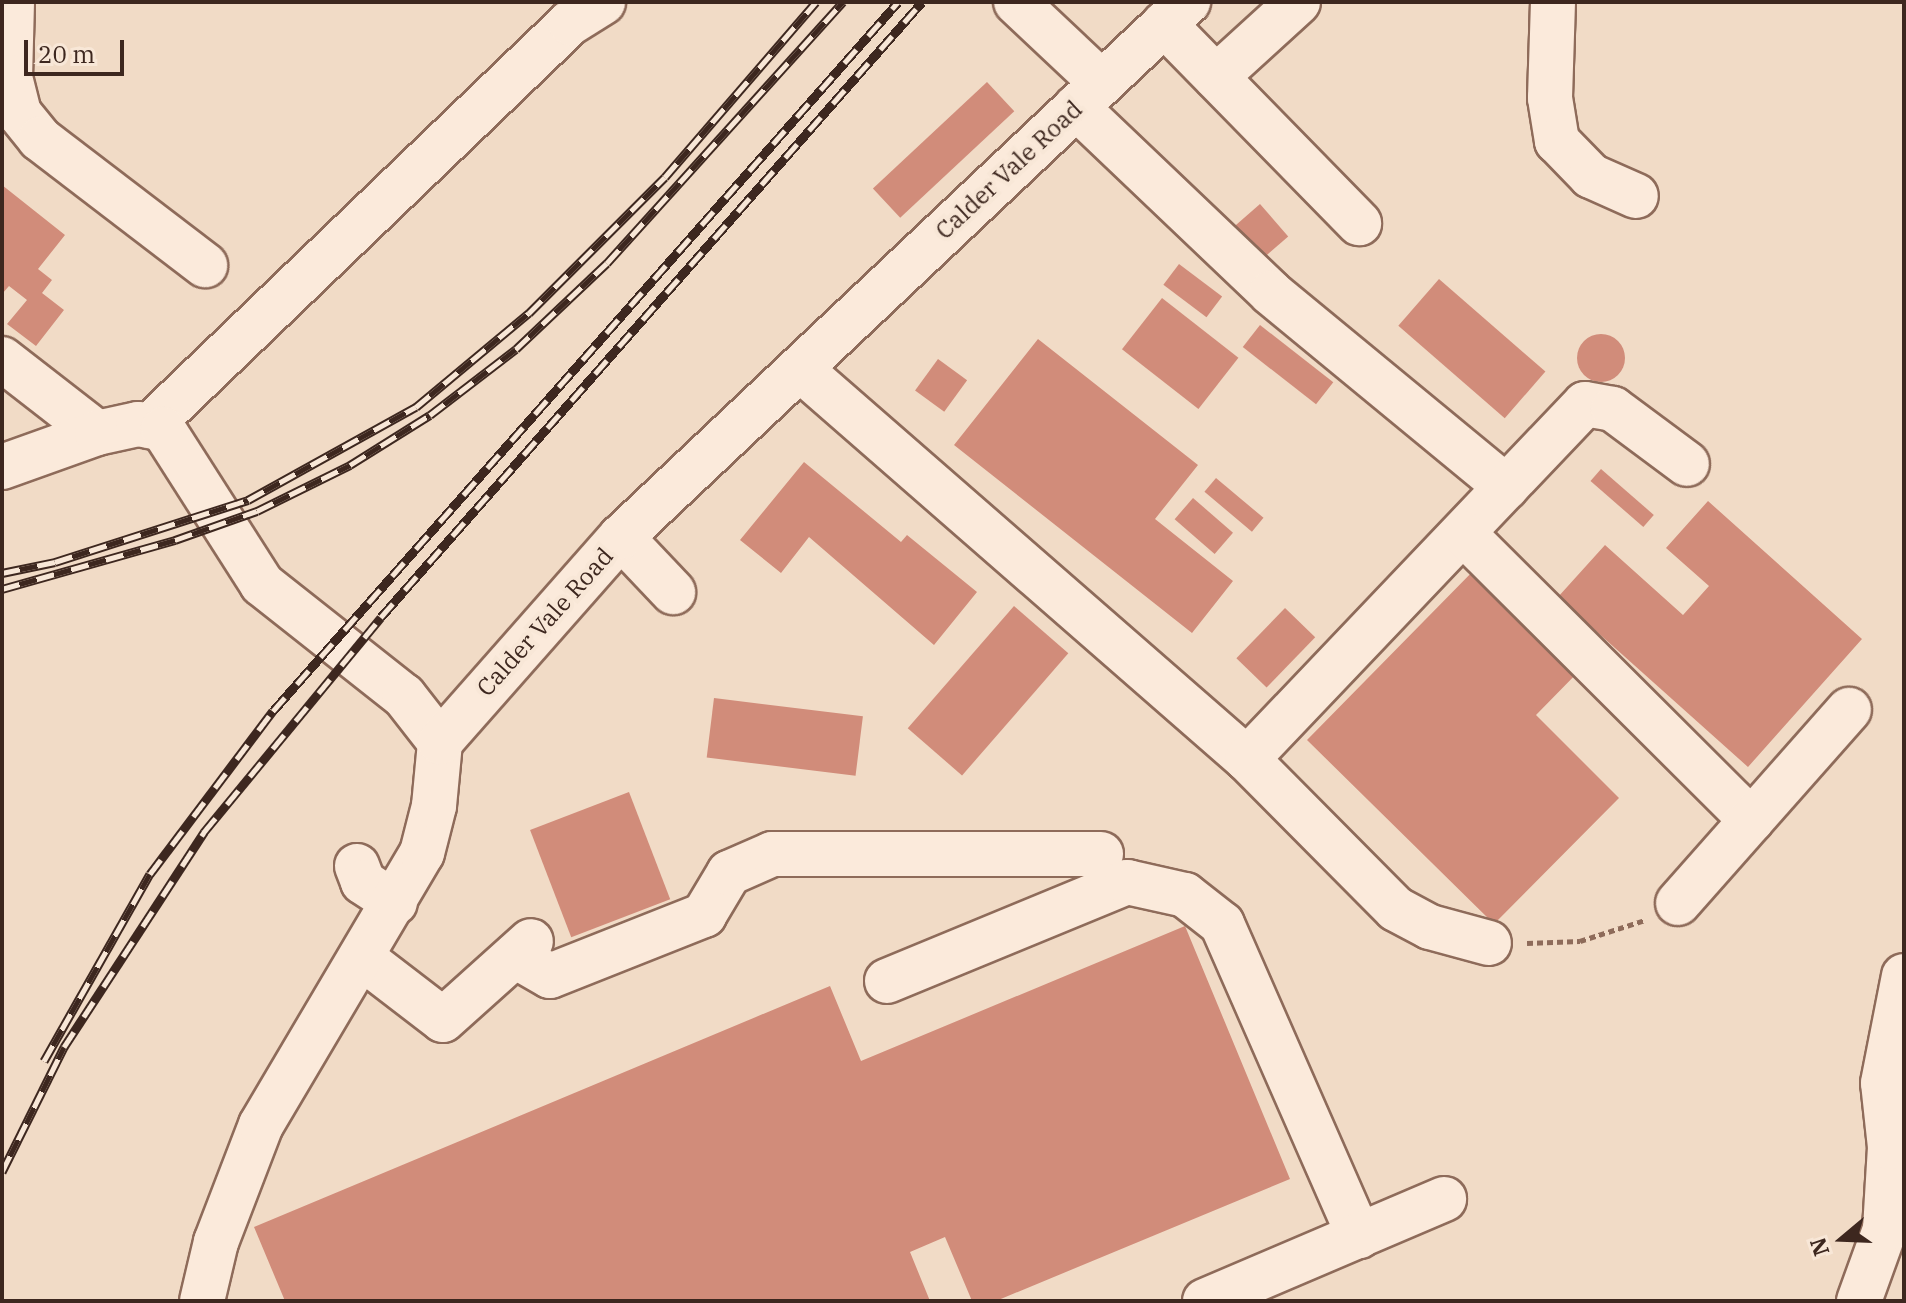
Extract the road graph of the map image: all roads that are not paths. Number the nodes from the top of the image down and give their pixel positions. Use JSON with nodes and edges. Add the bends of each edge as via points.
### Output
{"nodes":[{"id":1,"x":12,"y":2,"type":"edge"},
{"id":2,"x":603,"y":2,"type":"edge"},
{"id":3,"x":1016,"y":2,"type":"edge"},
{"id":4,"x":1298,"y":2,"type":"edge"},
{"id":5,"x":1553,"y":2,"type":"edge"},
{"id":6,"x":1176,"y":13,"type":"edge"},
{"id":7,"x":5,"y":75,"type":"edge"},
{"id":8,"x":1216,"y":77,"type":"junction"},
{"id":9,"x":1089,"y":95,"type":"junction"},
{"id":10,"x":1636,"y":196,"type":"dead end"},
{"id":11,"x":1359,"y":223,"type":"dead end"},
{"id":12,"x":205,"y":265,"type":"dead end"},
{"id":13,"x":2,"y":359,"type":"edge"},
{"id":14,"x":800,"y":369,"type":"junction"},
{"id":15,"x":150,"y":426,"type":"junction"},
{"id":16,"x":97,"y":433,"type":"junction"},
{"id":17,"x":1687,"y":464,"type":"dead end"},
{"id":18,"x":2,"y":467,"type":"edge"},
{"id":19,"x":1506,"y":487,"type":"junction"},
{"id":20,"x":1463,"y":533,"type":"junction"},
{"id":21,"x":621,"y":537,"type":"junction"},
{"id":22,"x":673,"y":592,"type":"dead end"},
{"id":23,"x":1849,"y":710,"type":"dead end"},
{"id":24,"x":440,"y":742,"type":"junction"},
{"id":25,"x":1247,"y":759,"type":"junction"},
{"id":26,"x":1751,"y":820,"type":"junction"},
{"id":27,"x":1101,"y":854,"type":"dead end"},
{"id":28,"x":357,"y":866,"type":"dead end"},
{"id":29,"x":395,"y":903,"type":"junction"},
{"id":30,"x":1678,"y":903,"type":"road end"},
{"id":31,"x":1489,"y":943,"type":"road end"},
{"id":32,"x":361,"y":957,"type":"junction"},
{"id":33,"x":1904,"y":976,"type":"edge"},
{"id":34,"x":887,"y":981,"type":"dead end"},
{"id":35,"x":1444,"y":1199,"type":"dead end"},
{"id":36,"x":1359,"y":1236,"type":"junction"},
{"id":37,"x":202,"y":1301,"type":"edge"},
{"id":38,"x":1205,"y":1301,"type":"edge"},
{"id":39,"x":1859,"y":1301,"type":"edge"}],
"edges":[{"from":1,"to":7,"type":"street"},
{"from":2,"to":15,"type":"street","via":[[570,23]]},
{"from":3,"to":9,"type":"street"},
{"from":4,"to":8,"type":"street"},
{"from":5,"to":10,"type":"street","via":[[1550,98],[1557,141],[1591,176]]},
{"from":6,"to":8,"type":"street"},
{"from":6,"to":9,"type":"street","name":"Calder Vale Road"},
{"from":7,"to":12,"type":"street","via":[[19,113],[40,139]]},
{"from":8,"to":11,"type":"street"},
{"from":9,"to":14,"type":"street","name":"Calder Vale Road"},
{"from":9,"to":19,"type":"street","via":[[1271,293]]},
{"from":13,"to":16,"type":"street"},
{"from":14,"to":21,"type":"street","name":"Calder Vale Road"},
{"from":14,"to":25,"type":"street"},
{"from":15,"to":16,"type":"street"},
{"from":15,"to":24,"type":"street","via":[[163,429],[186,457],[262,584],[404,696]]},
{"from":16,"to":18,"type":"street"},
{"from":17,"to":19,"type":"street","via":[[1613,409],[1585,404]]},
{"from":19,"to":20,"type":"street"},
{"from":20,"to":25,"type":"street"},
{"from":20,"to":26,"type":"street"},
{"from":21,"to":22,"type":"street"},
{"from":21,"to":24,"type":"street","name":"Calder Vale Road"},
{"from":23,"to":26,"type":"street"},
{"from":24,"to":29,"type":"street","via":[[434,806],[422,853]]},
{"from":25,"to":31,"type":"street","via":[[1396,909],[1430,927]]},
{"from":26,"to":30,"type":"street"},
{"from":27,"to":32,"type":"street","via":[[772,854],[729,873],[704,915],[550,976],[523,949],[443,1020]]},
{"from":28,"to":29,"type":"street","via":[[363,882]]},
{"from":29,"to":32,"type":"street"},
{"from":32,"to":37,"type":"street","via":[[261,1125],[216,1242]]},
{"from":33,"to":39,"type":"street","via":[[1883,1083],[1890,1147],[1885,1229]]},
{"from":34,"to":36,"type":"street","via":[[1127,882],[1185,895],[1222,924]]},
{"from":35,"to":36,"type":"street"},
{"from":36,"to":38,"type":"street"}]}
